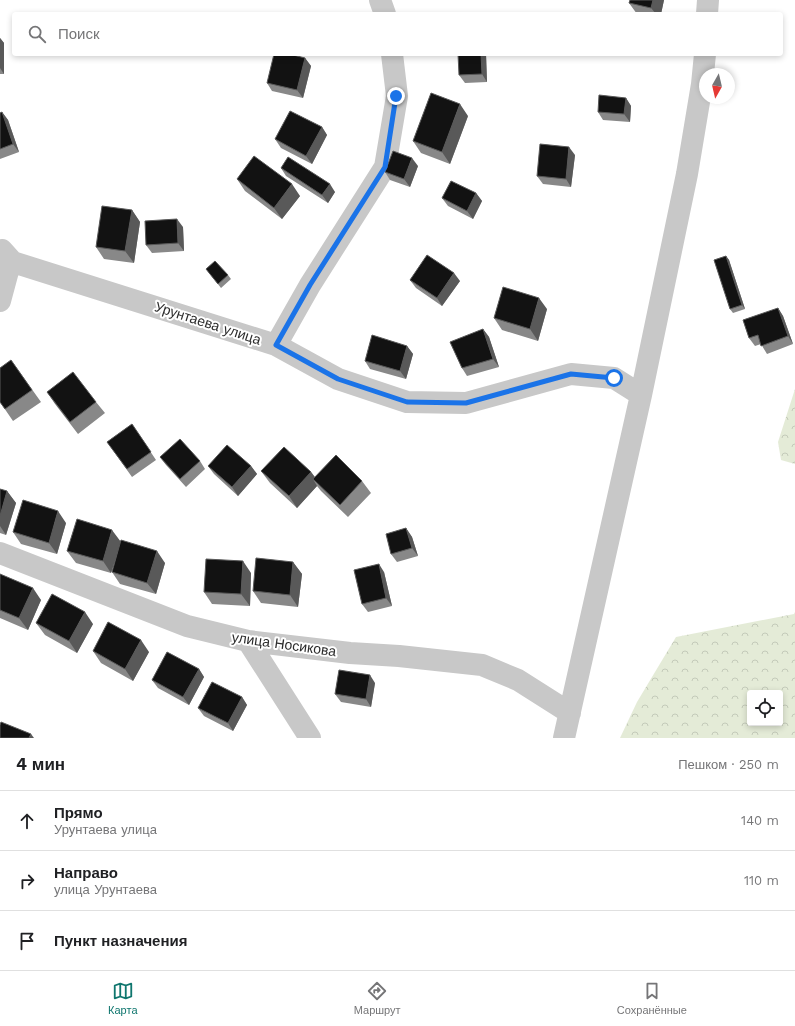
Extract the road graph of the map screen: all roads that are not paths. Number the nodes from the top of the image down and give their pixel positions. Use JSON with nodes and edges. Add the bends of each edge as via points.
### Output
{"nodes":[{"id":1,"x":380,"y":0,"type":"edge"},
{"id":2,"x":708,"y":0,"type":"edge"},
{"id":3,"x":384,"y":12,"type":"edge"},
{"id":4,"x":707,"y":12,"type":"edge"},
{"id":5,"x":392,"y":56,"type":"edge"},
{"id":6,"x":705,"y":56,"type":"edge"},
{"id":7,"x":4,"y":255,"type":"edge"},
{"id":8,"x":0,"y":301,"type":"edge"},
{"id":9,"x":276,"y":345,"type":"junction"},
{"id":10,"x":641,"y":395,"type":"junction"},
{"id":11,"x":0,"y":553,"type":"edge"},
{"id":12,"x":248,"y":642,"type":"junction"},
{"id":13,"x":570,"y":713,"type":"junction"},
{"id":14,"x":310,"y":738,"type":"edge"},
{"id":15,"x":564,"y":738,"type":"edge"}],
"edges":[{"from":1,"to":3,"type":"street"},
{"from":2,"to":4,"type":"street"},
{"from":5,"to":9,"type":"street","via":[[396,96],[385,167],[310,285]]},
{"from":6,"to":10,"type":"street","via":[[686,174]]},
{"from":7,"to":8,"type":"street"},
{"from":7,"to":9,"type":"street","name":"Урунтаева улица"},
{"from":9,"to":10,"type":"street","name":"Урунтаева улица","via":[[338,379],[407,402],[466,403],[571,374],[614,378]]},
{"from":10,"to":13,"type":"street"},
{"from":11,"to":12,"type":"street","name":"улица Носикова","via":[[186,626]]},
{"from":12,"to":13,"type":"street","name":"улица Носикова","via":[[482,665],[518,680]]},
{"from":12,"to":14,"type":"street"},
{"from":13,"to":15,"type":"street"}]}
